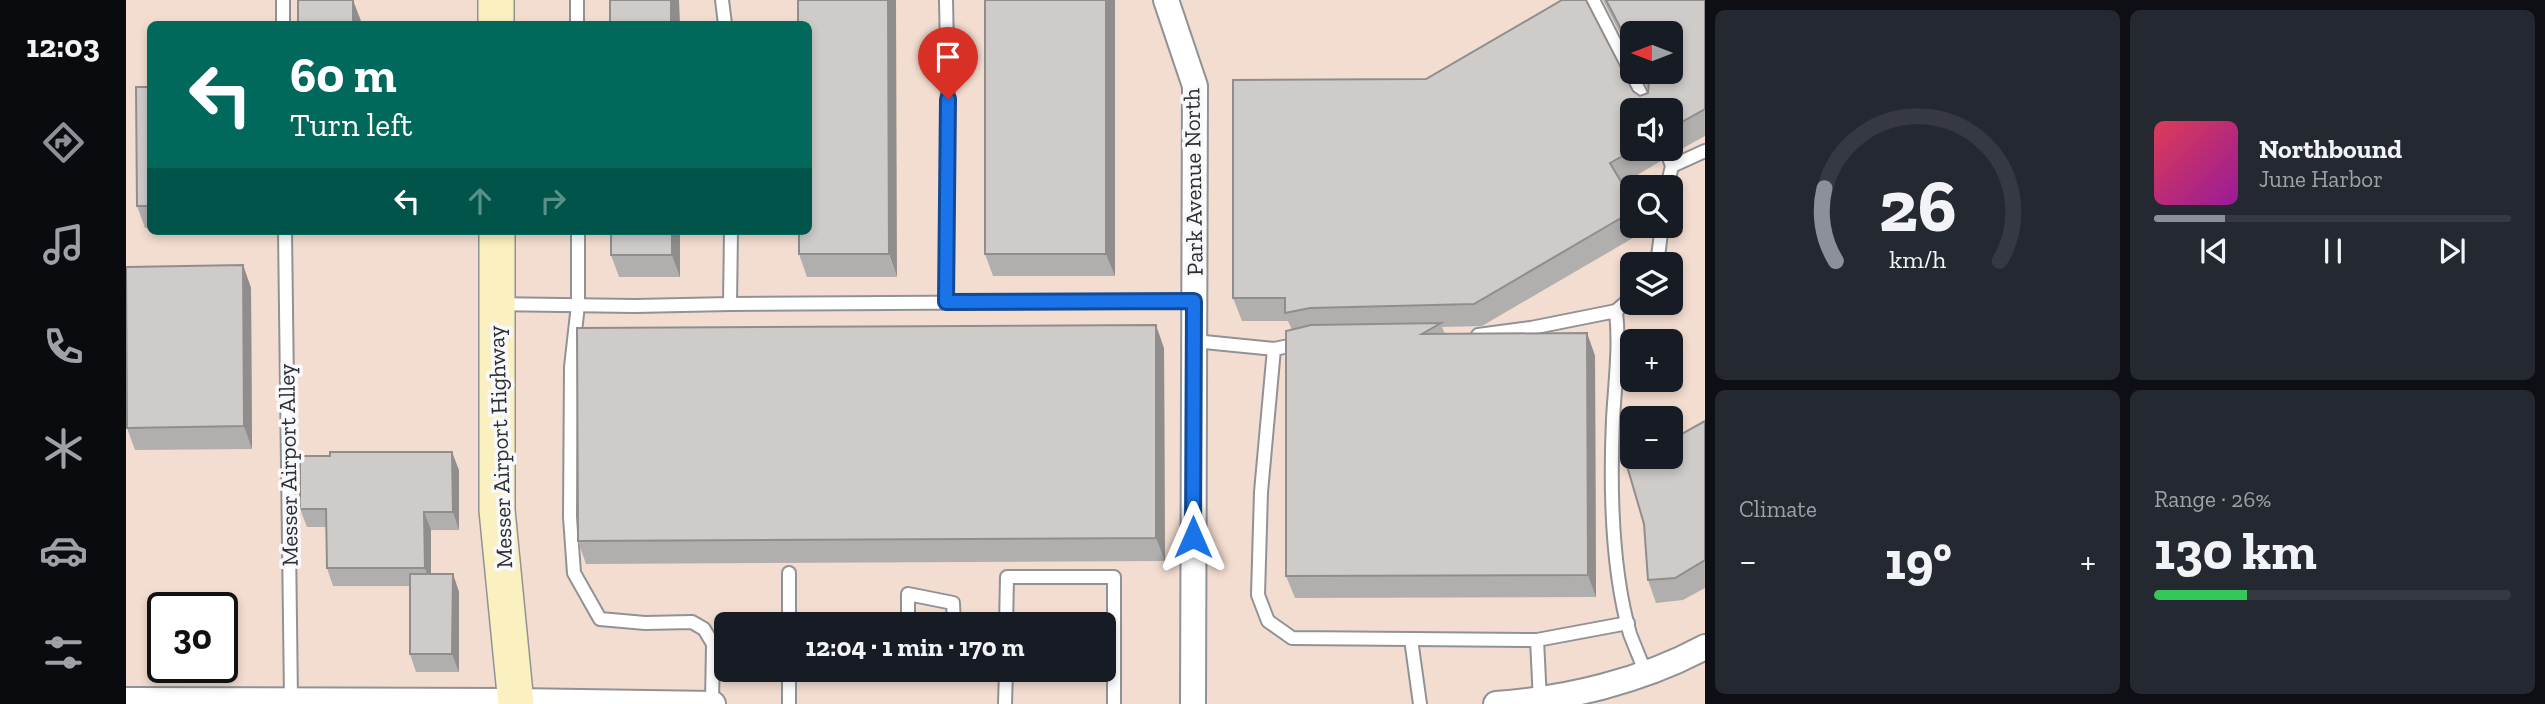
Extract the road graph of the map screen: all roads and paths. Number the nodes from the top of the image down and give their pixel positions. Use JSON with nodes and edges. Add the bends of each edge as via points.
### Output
{"nodes":[{"id":1,"x":282,"y":0,"type":"edge"},
{"id":2,"x":496,"y":0,"type":"edge"},
{"id":3,"x":577,"y":0,"type":"edge"},
{"id":4,"x":722,"y":0,"type":"edge"},
{"id":5,"x":946,"y":0,"type":"edge"},
{"id":6,"x":1166,"y":0,"type":"edge"},
{"id":7,"x":1593,"y":0,"type":"edge"},
{"id":8,"x":283,"y":21,"type":"edge"},
{"id":9,"x":496,"y":21,"type":"edge"},
{"id":10,"x":577,"y":21,"type":"edge"},
{"id":11,"x":725,"y":21,"type":"edge"},
{"id":12,"x":1643,"y":98,"type":"edge"},
{"id":13,"x":1705,"y":151,"type":"edge"},
{"id":14,"x":1670,"y":161,"type":"edge"},
{"id":15,"x":1672,"y":166,"type":"junction"},
{"id":16,"x":1670,"y":175,"type":"edge"},
{"id":17,"x":285,"y":235,"type":"edge"},
{"id":18,"x":497,"y":235,"type":"edge"},
{"id":19,"x":578,"y":235,"type":"edge"},
{"id":20,"x":732,"y":235,"type":"edge"},
{"id":21,"x":1194,"y":301,"type":"junction"},
{"id":22,"x":946,"y":302,"type":"junction"},
{"id":23,"x":497,"y":304,"type":"junction"},
{"id":24,"x":578,"y":304,"type":"junction"},
{"id":25,"x":730,"y":304,"type":"junction"},
{"id":26,"x":1620,"y":308,"type":"edge"},
{"id":27,"x":1616,"y":312,"type":"junction"},
{"id":28,"x":1461,"y":336,"type":"edge"},
{"id":29,"x":1194,"y":341,"type":"junction"},
{"id":30,"x":1307,"y":342,"type":"edge"},
{"id":31,"x":1274,"y":349,"type":"junction"},
{"id":32,"x":789,"y":573,"type":"dead end"},
{"id":33,"x":789,"y":612,"type":"edge"},
{"id":34,"x":908,"y":612,"type":"edge"},
{"id":35,"x":953,"y":612,"type":"edge"},
{"id":36,"x":1006,"y":612,"type":"edge"},
{"id":37,"x":1114,"y":612,"type":"edge"},
{"id":38,"x":1628,"y":623,"type":"junction"},
{"id":39,"x":1411,"y":639,"type":"junction"},
{"id":40,"x":1537,"y":640,"type":"junction"},
{"id":41,"x":1701,"y":653,"type":"edge"},
{"id":42,"x":1646,"y":674,"type":"junction"},
{"id":43,"x":789,"y":682,"type":"edge"},
{"id":44,"x":1006,"y":682,"type":"edge"},
{"id":45,"x":1114,"y":682,"type":"edge"},
{"id":46,"x":291,"y":699,"type":"junction"},
{"id":47,"x":126,"y":700,"type":"edge"},
{"id":48,"x":1540,"y":701,"type":"junction"},
{"id":49,"x":516,"y":702,"type":"edge"},
{"id":50,"x":713,"y":704,"type":"edge"},
{"id":51,"x":789,"y":704,"type":"edge"},
{"id":52,"x":1005,"y":704,"type":"edge"},
{"id":53,"x":1114,"y":704,"type":"edge"},
{"id":54,"x":1193,"y":704,"type":"edge"},
{"id":55,"x":1420,"y":704,"type":"edge"},
{"id":56,"x":1496,"y":704,"type":"edge"}],
"edges":[{"from":1,"to":8,"type":"lane"},
{"from":2,"to":9,"type":"main road"},
{"from":3,"to":10,"type":"lane"},
{"from":4,"to":11,"type":"lane"},
{"from":5,"to":22,"type":"lane"},
{"from":6,"to":21,"type":"street","name":"Park Avenue North","via":[[1195,86]]},
{"from":7,"to":12,"type":"lane"},
{"from":13,"to":15,"type":"lane"},
{"from":14,"to":15,"type":"lane"},
{"from":15,"to":16,"type":"lane"},
{"from":17,"to":46,"type":"lane","name":"Messer Airport Alley"},
{"from":18,"to":23,"type":"main road","name":"Messer Airport Highway"},
{"from":19,"to":24,"type":"lane"},
{"from":20,"to":25,"type":"lane"},
{"from":21,"to":22,"type":"lane"},
{"from":21,"to":29,"type":"street","name":"Park Avenue North"},
{"from":22,"to":25,"type":"lane"},
{"from":23,"to":24,"type":"lane"},
{"from":23,"to":49,"type":"main road","name":"Messer Airport Highway","via":[[497,510]]},
{"from":24,"to":25,"type":"lane"},
{"from":24,"to":50,"type":"lane","via":[[571,367],[574,573],[600,619],[692,622],[704,629],[713,644]]},
{"from":26,"to":27,"type":"lane"},
{"from":27,"to":28,"type":"lane"},
{"from":27,"to":38,"type":"lane","via":[[1613,499],[1619,584]]},
{"from":29,"to":31,"type":"lane"},
{"from":29,"to":54,"type":"street","name":"Park Avenue North"},
{"from":30,"to":31,"type":"lane"},
{"from":31,"to":39,"type":"lane","via":[[1261,492],[1258,596],[1268,621],[1292,638]]},
{"from":32,"to":33,"type":"lane"},
{"from":34,"to":35,"type":"lane","via":[[908,594],[953,603]]},
{"from":36,"to":37,"type":"lane","via":[[1007,577],[1114,577]]},
{"from":38,"to":40,"type":"lane"},
{"from":38,"to":42,"type":"lane"},
{"from":39,"to":40,"type":"lane"},
{"from":39,"to":55,"type":"lane"},
{"from":40,"to":48,"type":"lane"},
{"from":41,"to":42,"type":"street"},
{"from":42,"to":48,"type":"street"},
{"from":43,"to":51,"type":"lane"},
{"from":44,"to":52,"type":"lane"},
{"from":45,"to":53,"type":"lane"},
{"from":46,"to":47,"type":"street"},
{"from":46,"to":49,"type":"street"},
{"from":48,"to":56,"type":"street"},
{"from":49,"to":50,"type":"street"}]}
